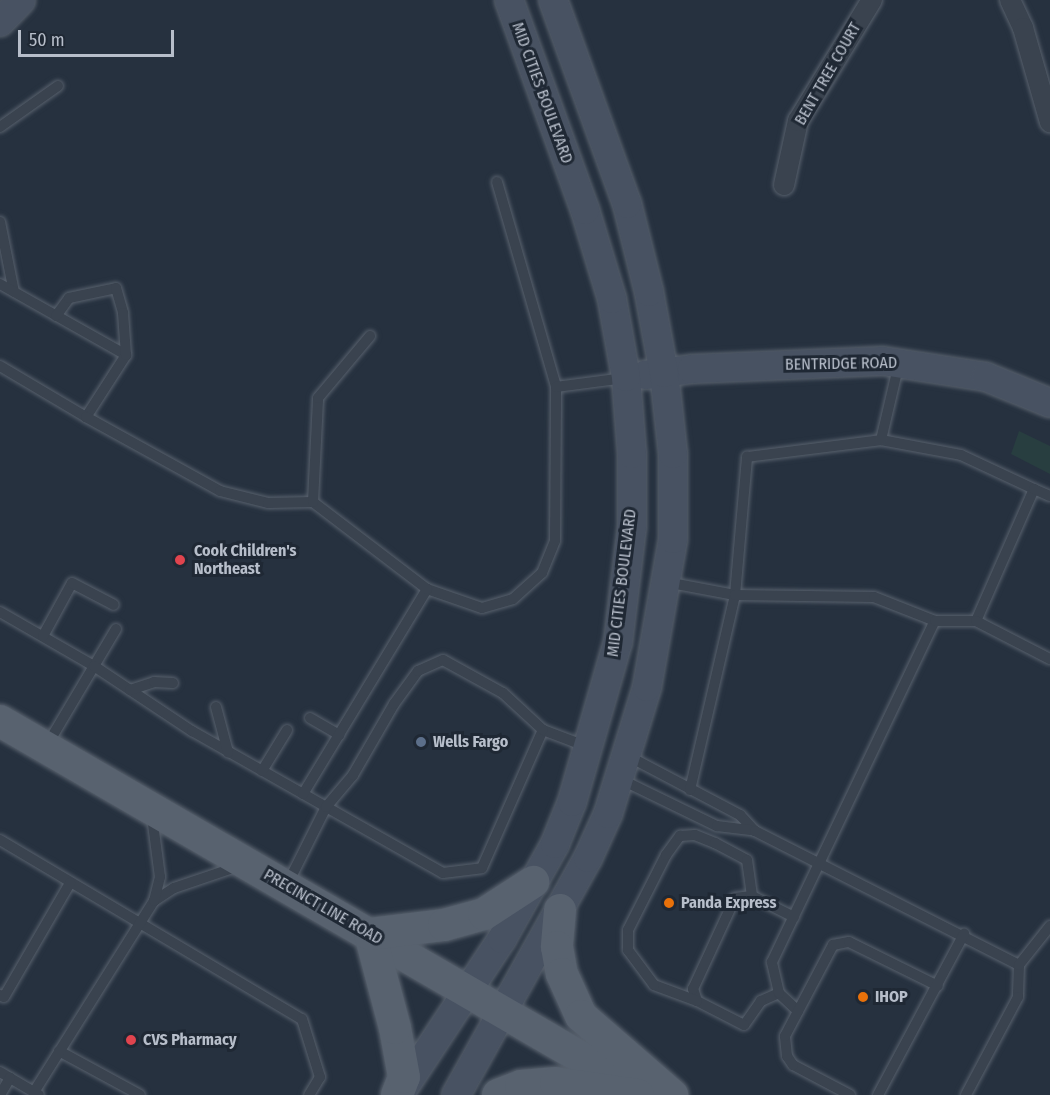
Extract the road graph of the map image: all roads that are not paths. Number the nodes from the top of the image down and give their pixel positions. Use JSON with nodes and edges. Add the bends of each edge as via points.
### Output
{"nodes":[{"id":1,"x":21,"y":0,"type":"edge"},
{"id":2,"x":509,"y":0,"type":"edge"},
{"id":3,"x":553,"y":0,"type":"edge"},
{"id":4,"x":872,"y":0,"type":"edge"},
{"id":5,"x":1010,"y":0,"type":"edge"},
{"id":6,"x":0,"y":22,"type":"edge"},
{"id":7,"x":58,"y":86,"type":"dead end"},
{"id":8,"x":1050,"y":122,"type":"edge"},
{"id":9,"x":0,"y":127,"type":"edge"},
{"id":10,"x":497,"y":182,"type":"dead end"},
{"id":11,"x":784,"y":185,"type":"dead end"},
{"id":12,"x":0,"y":222,"type":"edge"},
{"id":13,"x":0,"y":284,"type":"edge"},
{"id":14,"x":14,"y":292,"type":"junction"},
{"id":15,"x":56,"y":316,"type":"junction"},
{"id":16,"x":370,"y":336,"type":"dead end"},
{"id":17,"x":126,"y":355,"type":"junction"},
{"id":18,"x":899,"y":362,"type":"junction"},
{"id":19,"x":0,"y":366,"type":"edge"},
{"id":20,"x":664,"y":373,"type":"junction"},
{"id":21,"x":626,"y":377,"type":"junction"},
{"id":22,"x":556,"y":387,"type":"junction"},
{"id":23,"x":1050,"y":403,"type":"edge"},
{"id":24,"x":86,"y":417,"type":"junction"},
{"id":25,"x":880,"y":440,"type":"junction"},
{"id":26,"x":1034,"y":489,"type":"junction"},
{"id":27,"x":1050,"y":496,"type":"edge"},
{"id":28,"x":313,"y":502,"type":"junction"},
{"id":29,"x":666,"y":582,"type":"junction"},
{"id":30,"x":427,"y":590,"type":"junction"},
{"id":31,"x":735,"y":595,"type":"junction"},
{"id":32,"x":114,"y":605,"type":"dead end"},
{"id":33,"x":0,"y":612,"type":"edge"},
{"id":34,"x":935,"y":621,"type":"junction"},
{"id":35,"x":976,"y":621,"type":"junction"},
{"id":36,"x":116,"y":629,"type":"dead end"},
{"id":37,"x":43,"y":636,"type":"junction"},
{"id":38,"x":1050,"y":659,"type":"edge"},
{"id":39,"x":94,"y":666,"type":"junction"},
{"id":40,"x":610,"y":675,"type":"junction"},
{"id":41,"x":173,"y":683,"type":"dead end"},
{"id":42,"x":130,"y":690,"type":"junction"},
{"id":43,"x":216,"y":707,"type":"dead end"},
{"id":44,"x":310,"y":718,"type":"dead end"},
{"id":45,"x":0,"y":721,"type":"edge"},
{"id":46,"x":287,"y":730,"type":"dead end"},
{"id":47,"x":543,"y":730,"type":"junction"},
{"id":48,"x":339,"y":735,"type":"junction"},
{"id":49,"x":46,"y":747,"type":"junction"},
{"id":50,"x":588,"y":747,"type":"junction"},
{"id":51,"x":228,"y":752,"type":"junction"},
{"id":52,"x":624,"y":768,"type":"junction"},
{"id":53,"x":262,"y":771,"type":"junction"},
{"id":54,"x":690,"y":790,"type":"junction"},
{"id":55,"x":303,"y":794,"type":"junction"},
{"id":56,"x":326,"y":807,"type":"junction"},
{"id":57,"x":151,"y":808,"type":"junction"},
{"id":58,"x":755,"y":831,"type":"junction"},
{"id":59,"x":0,"y":840,"type":"edge"},
{"id":60,"x":247,"y":863,"type":"junction"},
{"id":61,"x":821,"y":864,"type":"junction"},
{"id":62,"x":533,"y":882,"type":"junction"},
{"id":63,"x":70,"y":883,"type":"junction"},
{"id":64,"x":286,"y":886,"type":"junction"},
{"id":65,"x":752,"y":896,"type":"junction"},
{"id":66,"x":154,"y":901,"type":"junction"},
{"id":67,"x":560,"y":910,"type":"junction"},
{"id":68,"x":794,"y":917,"type":"junction"},
{"id":69,"x":137,"y":924,"type":"junction"},
{"id":70,"x":1050,"y":926,"type":"edge"},
{"id":71,"x":370,"y":934,"type":"junction"},
{"id":72,"x":964,"y":934,"type":"junction"},
{"id":73,"x":1019,"y":965,"type":"junction"},
{"id":74,"x":938,"y":986,"type":"junction"},
{"id":75,"x":468,"y":990,"type":"junction"},
{"id":76,"x":779,"y":993,"type":"junction"},
{"id":77,"x":1,"y":999,"type":"edge"},
{"id":78,"x":697,"y":1001,"type":"junction"},
{"id":79,"x":798,"y":1011,"type":"junction"},
{"id":80,"x":504,"y":1013,"type":"junction"},
{"id":81,"x":59,"y":1051,"type":"junction"},
{"id":82,"x":5,"y":1075,"type":"edge"},
{"id":83,"x":37,"y":1093,"type":"edge"},
{"id":84,"x":0,"y":1095,"type":"edge"},
{"id":85,"x":140,"y":1095,"type":"edge"},
{"id":86,"x":309,"y":1095,"type":"edge"},
{"id":87,"x":398,"y":1095,"type":"edge"},
{"id":88,"x":456,"y":1095,"type":"edge"},
{"id":89,"x":498,"y":1095,"type":"edge"},
{"id":90,"x":645,"y":1095,"type":"edge"},
{"id":91,"x":672,"y":1095,"type":"edge"},
{"id":92,"x":850,"y":1095,"type":"edge"},
{"id":93,"x":878,"y":1095,"type":"edge"},
{"id":94,"x":966,"y":1095,"type":"edge"}],
"edges":[{"from":1,"to":6,"type":"main road"},
{"from":2,"to":21,"type":"main road","name":"MID CITIES BOULEVARD","via":[[585,210],[612,298]]},
{"from":3,"to":20,"type":"main road","via":[[627,204]]},
{"from":4,"to":11,"type":"street","name":"BENT TREE COURT","via":[[798,121]]},
{"from":5,"to":8,"type":"street","via":[[1023,28]]},
{"from":7,"to":9,"type":"lane"},
{"from":10,"to":22,"type":"lane"},
{"from":12,"to":14,"type":"lane"},
{"from":13,"to":14,"type":"lane"},
{"from":14,"to":15,"type":"lane"},
{"from":15,"to":17,"type":"lane"},
{"from":15,"to":17,"type":"lane","via":[[69,298],[116,288],[123,313]]},
{"from":16,"to":28,"type":"lane","via":[[318,398]]},
{"from":17,"to":24,"type":"lane"},
{"from":18,"to":20,"type":"main road","name":"BENTRIDGE ROAD","via":[[704,368]]},
{"from":18,"to":23,"type":"main road","name":"BENTRIDGE ROAD","via":[[986,378]]},
{"from":18,"to":25,"type":"lane"},
{"from":19,"to":24,"type":"lane"},
{"from":20,"to":21,"type":"main road","name":"BENTRIDGE ROAD"},
{"from":20,"to":29,"type":"main road","via":[[673,454],[673,539]]},
{"from":21,"to":22,"type":"lane"},
{"from":21,"to":40,"type":"main road","name":"MID CITIES BOULEVARD","via":[[632,527]]},
{"from":22,"to":30,"type":"lane","via":[[555,541],[542,573],[513,599],[482,608]]},
{"from":24,"to":28,"type":"lane","via":[[220,491],[268,503]]},
{"from":25,"to":26,"type":"lane","via":[[961,455]]},
{"from":25,"to":31,"type":"lane","via":[[747,457]]},
{"from":26,"to":27,"type":"lane"},
{"from":26,"to":35,"type":"lane"},
{"from":28,"to":30,"type":"lane"},
{"from":29,"to":31,"type":"lane"},
{"from":29,"to":52,"type":"main road","via":[[655,652]]},
{"from":30,"to":48,"type":"lane"},
{"from":31,"to":34,"type":"lane","via":[[874,597]]},
{"from":31,"to":54,"type":"lane"},
{"from":32,"to":37,"type":"lane","via":[[72,583]]},
{"from":33,"to":37,"type":"lane"},
{"from":34,"to":35,"type":"lane"},
{"from":34,"to":61,"type":"lane"},
{"from":35,"to":38,"type":"lane"},
{"from":36,"to":39,"type":"lane"},
{"from":37,"to":39,"type":"lane"},
{"from":39,"to":42,"type":"lane"},
{"from":39,"to":49,"type":"lane"},
{"from":40,"to":50,"type":"main road","name":"MID CITIES BOULEVARD"},
{"from":40,"to":52,"type":"main road","via":[[603,720],[611,760]]},
{"from":41,"to":42,"type":"lane","via":[[154,682]]},
{"from":42,"to":51,"type":"lane"},
{"from":43,"to":51,"type":"lane"},
{"from":44,"to":48,"type":"lane"},
{"from":45,"to":49,"type":"main road","name":"PRECINCT LINE ROAD"},
{"from":46,"to":53,"type":"lane"},
{"from":47,"to":50,"type":"lane"},
{"from":47,"to":56,"type":"lane","via":[[503,693],[443,660],[418,671],[353,775]]},
{"from":47,"to":56,"type":"lane","via":[[482,868],[443,873]]},
{"from":48,"to":55,"type":"lane"},
{"from":49,"to":57,"type":"main road","name":"PRECINCT LINE ROAD"},
{"from":50,"to":62,"type":"main road","name":"MID CITIES BOULEVARD","via":[[572,802]]},
{"from":51,"to":53,"type":"lane"},
{"from":52,"to":54,"type":"lane"},
{"from":52,"to":58,"type":"lane","via":[[717,826]]},
{"from":52,"to":67,"type":"main road","via":[[588,858]]},
{"from":53,"to":55,"type":"lane"},
{"from":54,"to":58,"type":"lane","via":[[740,815]]},
{"from":55,"to":56,"type":"lane"},
{"from":56,"to":64,"type":"lane"},
{"from":57,"to":60,"type":"main road","name":"PRECINCT LINE ROAD"},
{"from":57,"to":66,"type":"lane","via":[[160,877]]},
{"from":58,"to":61,"type":"lane"},
{"from":59,"to":63,"type":"lane"},
{"from":60,"to":64,"type":"main road","name":"PRECINCT LINE ROAD"},
{"from":60,"to":66,"type":"lane","via":[[174,888]]},
{"from":61,"to":68,"type":"lane"},
{"from":61,"to":72,"type":"lane"},
{"from":62,"to":71,"type":"main road","via":[[484,914],[444,925]]},
{"from":62,"to":75,"type":"main road","name":"MID CITIES BOULEVARD"},
{"from":63,"to":69,"type":"lane"},
{"from":63,"to":77,"type":"lane"},
{"from":64,"to":71,"type":"main road","name":"PRECINCT LINE ROAD"},
{"from":65,"to":68,"type":"lane"},
{"from":65,"to":78,"type":"lane","via":[[735,898],[693,989]]},
{"from":65,"to":78,"type":"lane","via":[[747,860],[715,843],[695,835],[680,836],[666,855],[628,930],[628,950],[654,985]]},
{"from":66,"to":69,"type":"lane"},
{"from":67,"to":80,"type":"main road"},
{"from":67,"to":91,"type":"main road","via":[[557,947],[562,974],[581,1016]]},
{"from":68,"to":76,"type":"lane","via":[[772,962]]},
{"from":69,"to":81,"type":"lane"},
{"from":69,"to":86,"type":"lane","via":[[302,1019],[320,1077]]},
{"from":70,"to":73,"type":"lane"},
{"from":71,"to":75,"type":"main road","name":"PRECINCT LINE ROAD"},
{"from":71,"to":87,"type":"main road","via":[[404,1077]]},
{"from":72,"to":73,"type":"lane"},
{"from":72,"to":74,"type":"lane"},
{"from":73,"to":94,"type":"lane","via":[[1018,997]]},
{"from":74,"to":79,"type":"lane","via":[[841,942],[833,945]]},
{"from":74,"to":93,"type":"lane"},
{"from":75,"to":80,"type":"main road","name":"PRECINCT LINE ROAD"},
{"from":75,"to":87,"type":"main road","name":"MID CITIES BOULEVARD"},
{"from":76,"to":78,"type":"lane","via":[[761,1001],[744,1025]]},
{"from":76,"to":79,"type":"lane"},
{"from":79,"to":92,"type":"lane","via":[[785,1036],[787,1056],[793,1065]]},
{"from":80,"to":88,"type":"main road"},
{"from":80,"to":90,"type":"main road","name":"PRECINCT LINE ROAD"},
{"from":81,"to":83,"type":"lane"},
{"from":81,"to":85,"type":"lane"},
{"from":82,"to":83,"type":"lane"},
{"from":82,"to":84,"type":"lane"},
{"from":89,"to":90,"type":"main road","via":[[521,1086],[556,1083],[591,1091]]}]}
